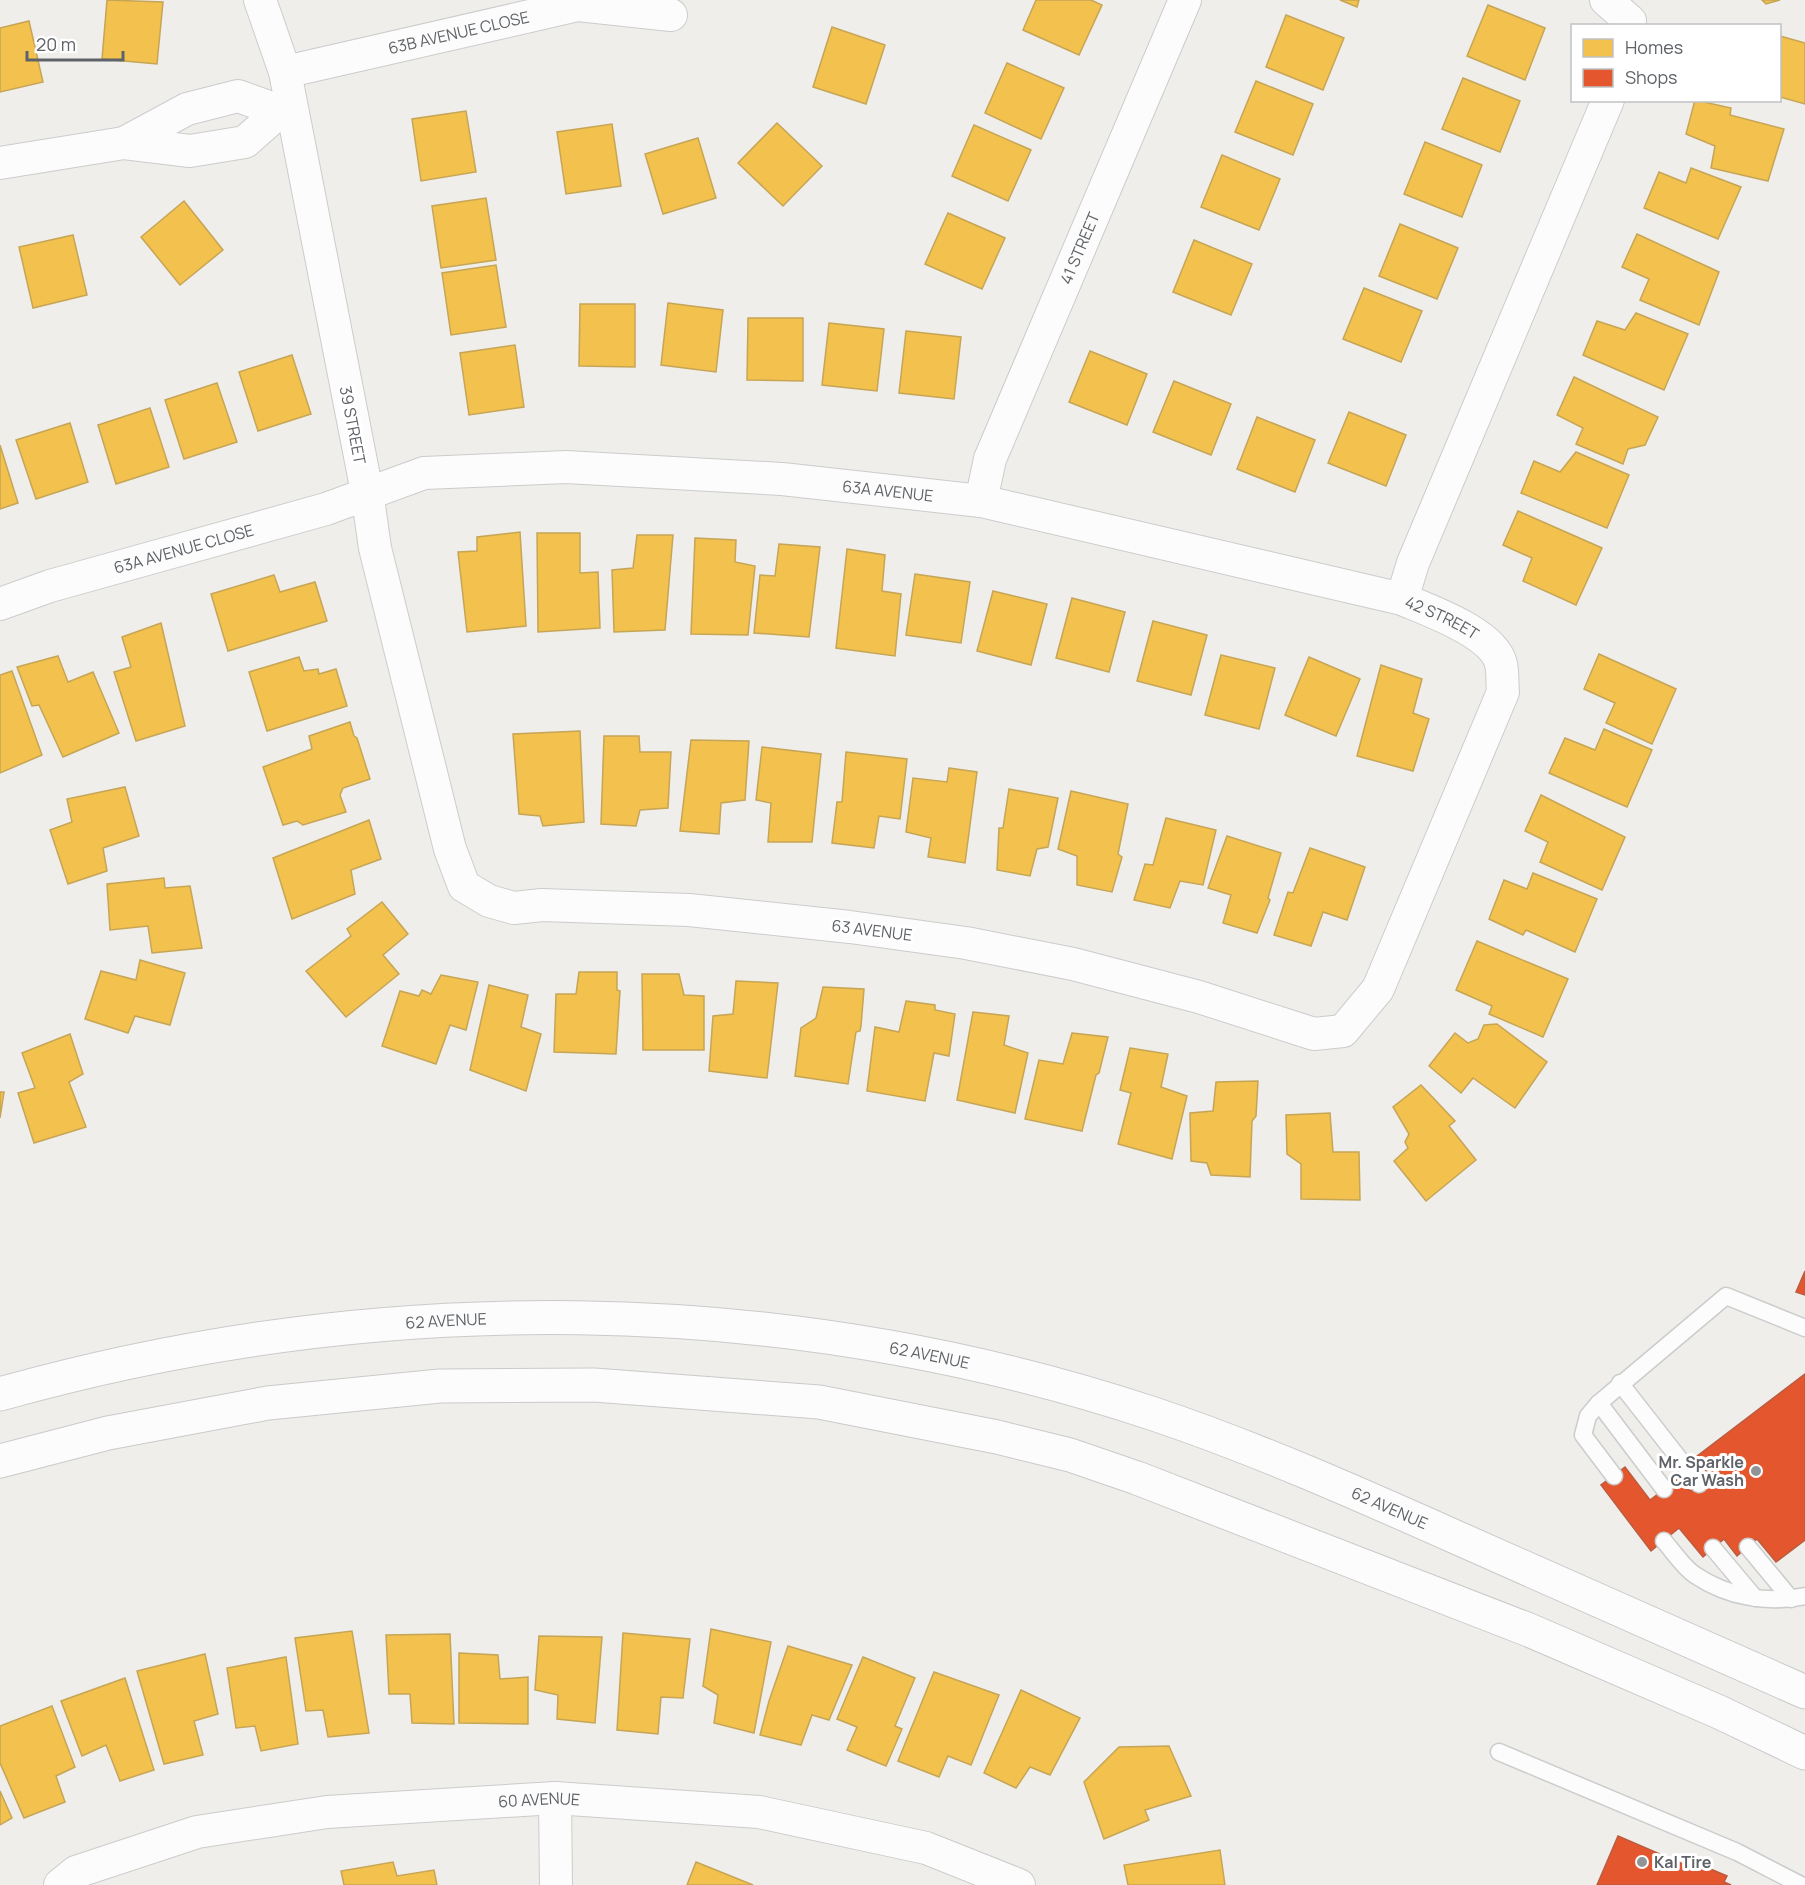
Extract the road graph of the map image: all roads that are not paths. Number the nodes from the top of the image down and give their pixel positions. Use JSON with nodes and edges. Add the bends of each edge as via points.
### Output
{"nodes":[{"id":1,"x":260,"y":0,"type":"edge"},
{"id":2,"x":1185,"y":0,"type":"edge"},
{"id":3,"x":1606,"y":0,"type":"edge"},
{"id":4,"x":671,"y":15,"type":"dead end"},
{"id":5,"x":1630,"y":23,"type":"edge"},
{"id":6,"x":285,"y":72,"type":"junction"},
{"id":7,"x":1607,"y":102,"type":"edge"},
{"id":8,"x":286,"y":110,"type":"junction"},
{"id":9,"x":124,"y":143,"type":"junction"},
{"id":10,"x":0,"y":163,"type":"edge"},
{"id":11,"x":367,"y":492,"type":"junction"},
{"id":12,"x":981,"y":501,"type":"junction"},
{"id":13,"x":1402,"y":599,"type":"junction"},
{"id":14,"x":0,"y":604,"type":"edge"},
{"id":15,"x":450,"y":849,"type":"joint"},
{"id":16,"x":1314,"y":1034,"type":"joint"},
{"id":17,"x":1805,"y":1328,"type":"edge"},
{"id":18,"x":1620,"y":1383,"type":"junction"},
{"id":19,"x":0,"y":1394,"type":"edge"},
{"id":20,"x":1599,"y":1403,"type":"junction"},
{"id":21,"x":0,"y":1461,"type":"edge"},
{"id":22,"x":1614,"y":1476,"type":"dead end"},
{"id":23,"x":1699,"y":1484,"type":"dead end"},
{"id":24,"x":1664,"y":1489,"type":"dead end"},
{"id":25,"x":1664,"y":1541,"type":"dead end"},
{"id":26,"x":1748,"y":1547,"type":"dead end"},
{"id":27,"x":1713,"y":1548,"type":"dead end"},
{"id":28,"x":1798,"y":1597,"type":"edge"},
{"id":29,"x":1755,"y":1598,"type":"junction"},
{"id":30,"x":1805,"y":1692,"type":"edge"},
{"id":31,"x":1499,"y":1752,"type":"dead end"},
{"id":32,"x":1805,"y":1753,"type":"edge"},
{"id":33,"x":555,"y":1798,"type":"junction"},
{"id":34,"x":1772,"y":1879,"type":"edge"},
{"id":35,"x":60,"y":1885,"type":"edge"},
{"id":36,"x":556,"y":1885,"type":"edge"},
{"id":37,"x":1019,"y":1885,"type":"edge"},
{"id":38,"x":1801,"y":1885,"type":"edge"}],
"edges":[{"from":1,"to":6,"type":"street","name":"39 STREET"},
{"from":2,"to":12,"type":"street","name":"41 STREET","via":[[990,459]]},
{"from":3,"to":5,"type":"street"},
{"from":4,"to":6,"type":"street","name":"63B AVENUE CLOSE","via":[[578,5]]},
{"from":6,"to":8,"type":"street","name":"39 STREET"},
{"from":7,"to":13,"type":"street","name":"42 STREET","via":[[1413,563]]},
{"from":8,"to":9,"type":"street","via":[[238,96],[187,109]]},
{"from":8,"to":9,"type":"street","via":[[245,142],[190,151]]},
{"from":8,"to":11,"type":"street","name":"39 STREET"},
{"from":9,"to":10,"type":"street"},
{"from":11,"to":12,"type":"street","name":"63A AVENUE","via":[[424,473],[566,467],[782,479]]},
{"from":11,"to":14,"type":"street","name":"63A AVENUE CLOSE","via":[[326,509],[50,586]]},
{"from":11,"to":15,"type":"street","name":"39 STREET","via":[[375,548]]},
{"from":12,"to":13,"type":"street","name":"63A AVENUE"},
{"from":13,"to":16,"type":"street","name":"42 STREET","via":[[1444,616],[1486,641],[1501,662],[1503,692],[1378,989],[1343,1031]]},
{"from":15,"to":16,"type":"street","name":"63 AVENUE","via":[[464,886],[489,901],[514,908],[542,905],[689,910],[966,943],[1073,964],[1199,997]]},
{"from":17,"to":18,"type":"lane","via":[[1726,1296]]},
{"from":18,"to":20,"type":"lane"},
{"from":18,"to":23,"type":"lane"},
{"from":19,"to":30,"type":"main road","name":"62 AVENUE","via":[[248,1339],[408,1321],[556,1316],[669,1320],[743,1325],[868,1343],[1024,1375],[1160,1416],[1364,1496]]},
{"from":20,"to":22,"type":"lane","via":[[1588,1416],[1583,1434]]},
{"from":20,"to":24,"type":"lane"},
{"from":21,"to":32,"type":"main road","via":[[108,1433],[247,1407],[440,1386],[594,1385],[830,1404],[997,1437],[1070,1455],[1137,1478],[1529,1630]]},
{"from":25,"to":29,"type":"lane","via":[[1694,1575],[1738,1596]]},
{"from":26,"to":28,"type":"lane"},
{"from":27,"to":29,"type":"lane"},
{"from":28,"to":29,"type":"lane"},
{"from":31,"to":34,"type":"lane","via":[[1737,1852]]},
{"from":33,"to":35,"type":"street","name":"60 AVENUE","via":[[327,1812],[197,1832],[76,1872]]},
{"from":33,"to":36,"type":"street"},
{"from":33,"to":37,"type":"street","name":"60 AVENUE","via":[[759,1812],[926,1848]]},
{"from":34,"to":38,"type":"lane"}]}
